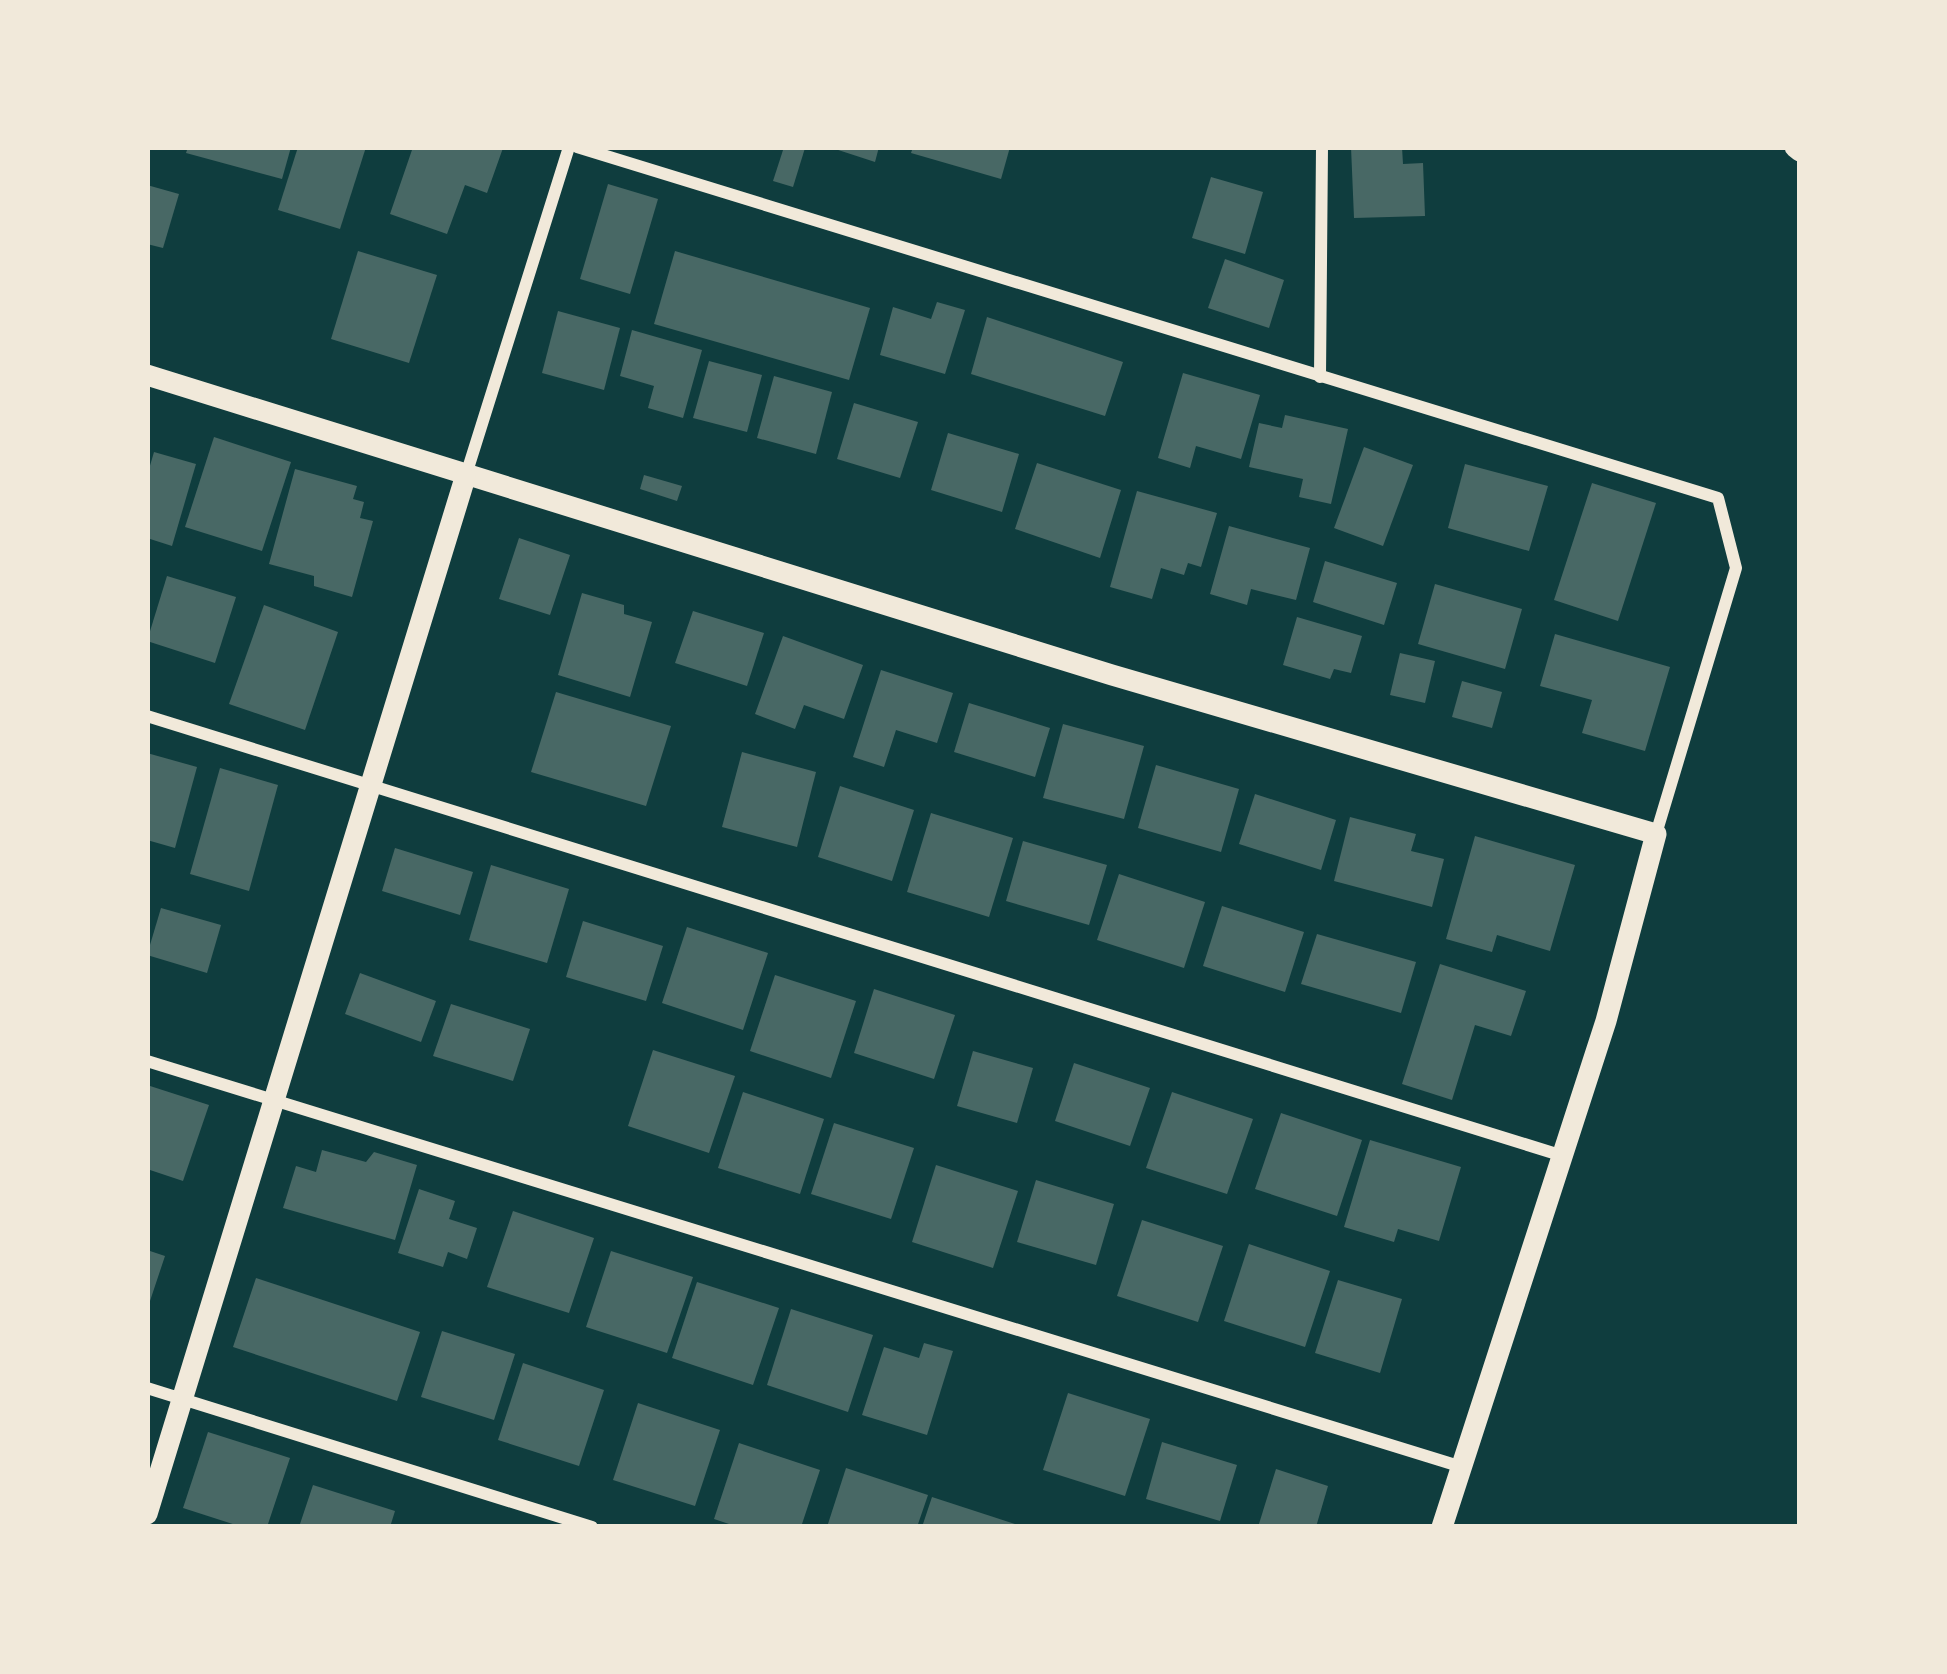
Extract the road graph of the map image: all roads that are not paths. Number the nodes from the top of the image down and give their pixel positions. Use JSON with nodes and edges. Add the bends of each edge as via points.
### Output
{"nodes":[{"id":1,"x":573,"y":147,"type":"edge"},
{"id":2,"x":1322,"y":147,"type":"edge"},
{"id":3,"x":147,"y":375,"type":"edge"},
{"id":4,"x":1320,"y":377,"type":"junction"},
{"id":5,"x":465,"y":478,"type":"junction"},
{"id":6,"x":147,"y":716,"type":"edge"},
{"id":7,"x":373,"y":787,"type":"junction"},
{"id":8,"x":1656,"y":834,"type":"junction"},
{"id":9,"x":147,"y":1061,"type":"edge"},
{"id":10,"x":275,"y":1104,"type":"junction"},
{"id":11,"x":1563,"y":1156,"type":"junction"},
{"id":12,"x":147,"y":1388,"type":"edge"},
{"id":13,"x":183,"y":1400,"type":"junction"},
{"id":14,"x":1462,"y":1467,"type":"junction"},
{"id":15,"x":147,"y":1514,"type":"edge"},
{"id":16,"x":592,"y":1527,"type":"edge"},
{"id":17,"x":1442,"y":1527,"type":"edge"}],
"edges":[{"from":1,"to":4,"type":"street"},
{"from":1,"to":5,"type":"street"},
{"from":2,"to":4,"type":"street"},
{"from":3,"to":5,"type":"street"},
{"from":4,"to":8,"type":"street","via":[[1718,498],[1736,568]]},
{"from":5,"to":7,"type":"street"},
{"from":5,"to":8,"type":"street"},
{"from":6,"to":7,"type":"street"},
{"from":7,"to":10,"type":"street"},
{"from":7,"to":11,"type":"street"},
{"from":8,"to":11,"type":"street"},
{"from":9,"to":10,"type":"street"},
{"from":10,"to":13,"type":"street"},
{"from":10,"to":14,"type":"street"},
{"from":11,"to":14,"type":"street"},
{"from":12,"to":13,"type":"street"},
{"from":13,"to":15,"type":"street"},
{"from":13,"to":16,"type":"street"},
{"from":14,"to":17,"type":"street"}]}
